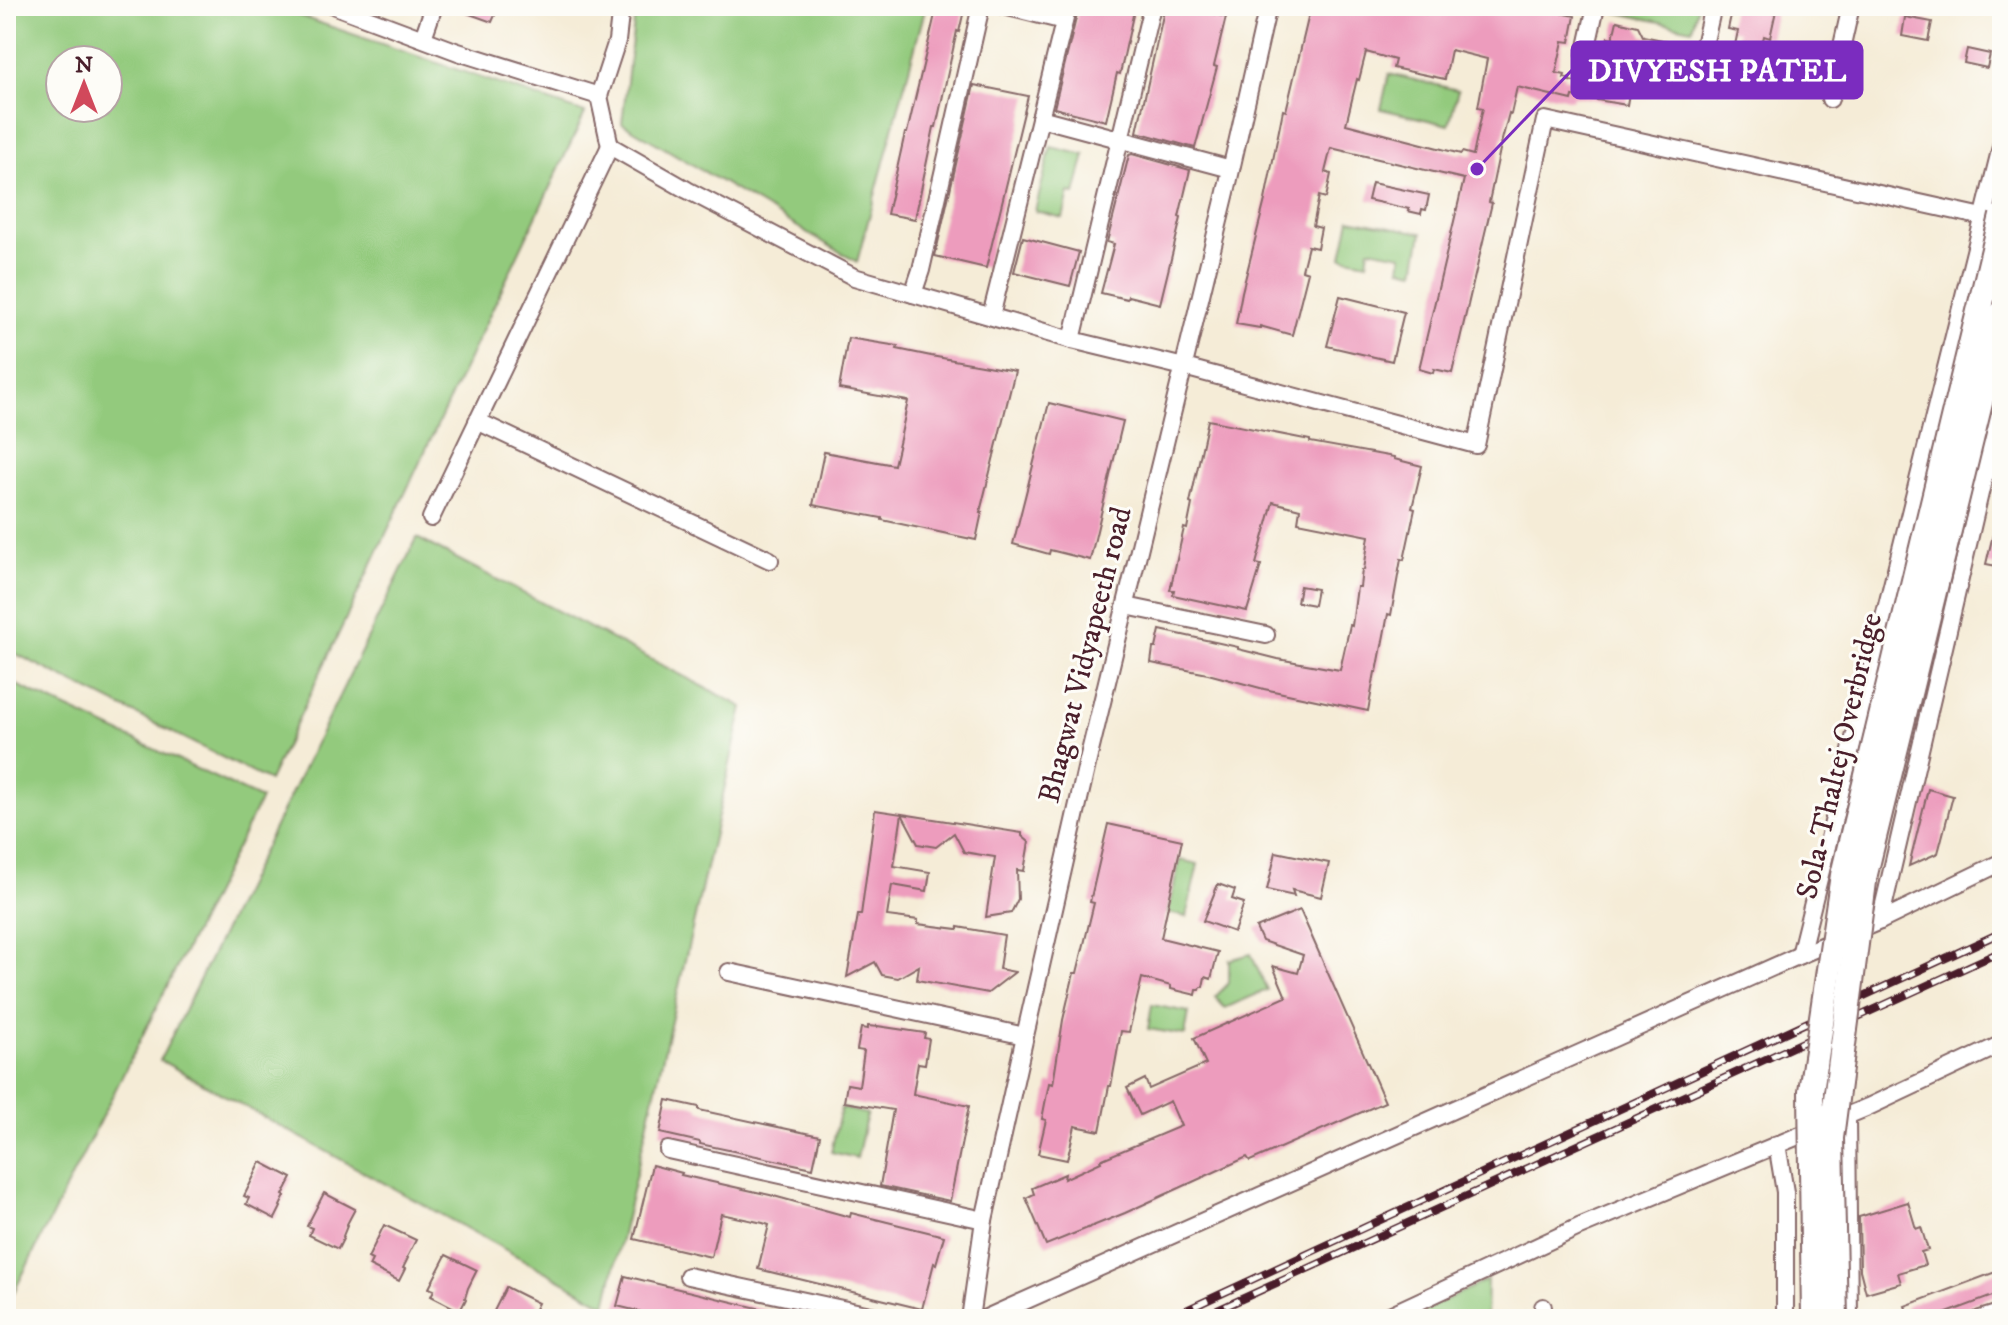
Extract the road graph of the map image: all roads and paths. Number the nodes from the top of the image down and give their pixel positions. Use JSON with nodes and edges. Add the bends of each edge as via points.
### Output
{"nodes":[{"id":1,"x":335,"y":6,"type":"edge"},
{"id":2,"x":434,"y":6,"type":"edge"},
{"id":3,"x":621,"y":6,"type":"edge"},
{"id":4,"x":981,"y":6,"type":"edge"},
{"id":5,"x":1004,"y":6,"type":"edge"},
{"id":6,"x":1152,"y":6,"type":"edge"},
{"id":7,"x":1268,"y":6,"type":"edge"},
{"id":8,"x":1596,"y":6,"type":"edge"},
{"id":9,"x":1713,"y":6,"type":"edge"},
{"id":10,"x":1851,"y":6,"type":"edge"},
{"id":11,"x":1066,"y":14,"type":"edge"},
{"id":12,"x":423,"y":38,"type":"junction"},
{"id":13,"x":1585,"y":56,"type":"dead end"},
{"id":14,"x":1697,"y":76,"type":"dead end"},
{"id":15,"x":599,"y":96,"type":"junction"},
{"id":16,"x":1830,"y":99,"type":"dead end"},
{"id":17,"x":1040,"y":118,"type":"junction"},
{"id":18,"x":1120,"y":139,"type":"junction"},
{"id":19,"x":2002,"y":143,"type":"edge"},
{"id":20,"x":610,"y":146,"type":"junction"},
{"id":21,"x":1231,"y":169,"type":"junction"},
{"id":22,"x":1996,"y":218,"type":"edge"},
{"id":23,"x":913,"y":294,"type":"junction"},
{"id":24,"x":2002,"y":313,"type":"edge"},
{"id":25,"x":991,"y":316,"type":"junction"},
{"id":26,"x":1072,"y":340,"type":"junction"},
{"id":27,"x":1184,"y":367,"type":"junction"},
{"id":28,"x":2002,"y":399,"type":"edge"},
{"id":29,"x":477,"y":421,"type":"junction"},
{"id":30,"x":431,"y":518,"type":"dead end"},
{"id":31,"x":770,"y":560,"type":"dead end"},
{"id":32,"x":1126,"y":606,"type":"junction"},
{"id":33,"x":1266,"y":635,"type":"dead end"},
{"id":34,"x":2002,"y":862,"type":"edge"},
{"id":35,"x":1880,"y":921,"type":"junction"},
{"id":36,"x":1800,"y":955,"type":"junction"},
{"id":37,"x":729,"y":972,"type":"dead end"},
{"id":38,"x":1025,"y":1036,"type":"junction"},
{"id":39,"x":2002,"y":1044,"type":"edge"},
{"id":40,"x":1847,"y":1116,"type":"junction"},
{"id":41,"x":1777,"y":1144,"type":"junction"},
{"id":42,"x":668,"y":1150,"type":"dead end"},
{"id":43,"x":984,"y":1220,"type":"junction"},
{"id":44,"x":688,"y":1276,"type":"dead end"},
{"id":45,"x":2002,"y":1312,"type":"edge"},
{"id":46,"x":889,"y":1319,"type":"edge"},
{"id":47,"x":970,"y":1319,"type":"edge"},
{"id":48,"x":984,"y":1319,"type":"edge"},
{"id":49,"x":1381,"y":1319,"type":"edge"},
{"id":50,"x":1785,"y":1319,"type":"edge"},
{"id":51,"x":1814,"y":1319,"type":"edge"},
{"id":52,"x":1835,"y":1319,"type":"edge"},
{"id":53,"x":1849,"y":1319,"type":"edge"},
{"id":54,"x":1980,"y":1319,"type":"edge"}],
"edges":[{"from":1,"to":12,"type":"street"},
{"from":2,"to":12,"type":"street"},
{"from":3,"to":15,"type":"street","via":[[617,41]]},
{"from":4,"to":23,"type":"street"},
{"from":5,"to":11,"type":"street"},
{"from":6,"to":18,"type":"street"},
{"from":7,"to":21,"type":"street","name":"Bhagwat Vidyapeeth road"},
{"from":8,"to":13,"type":"street"},
{"from":9,"to":14,"type":"street"},
{"from":10,"to":16,"type":"street"},
{"from":11,"to":17,"type":"street"},
{"from":12,"to":15,"type":"street"},
{"from":15,"to":20,"type":"street"},
{"from":17,"to":18,"type":"street"},
{"from":17,"to":25,"type":"street"},
{"from":18,"to":21,"type":"street"},
{"from":18,"to":26,"type":"street"},
{"from":19,"to":22,"type":"street"},
{"from":20,"to":23,"type":"street","via":[[854,277]]},
{"from":20,"to":29,"type":"street"},
{"from":21,"to":27,"type":"street","name":"Bhagwat Vidyapeeth road"},
{"from":22,"to":27,"type":"street","via":[[1545,120],[1476,445]]},
{"from":22,"to":36,"type":"street"},
{"from":22,"to":51,"type":"street","name":"Sola-Thaltej Overbridge","bridge":true,"via":[[1843,875],[1811,1091]]},
{"from":23,"to":25,"type":"street"},
{"from":24,"to":52,"type":"street","name":"Sola-Thaltej Overbridge","bridge":true,"via":[[1861,896],[1831,1138]]},
{"from":25,"to":26,"type":"street"},
{"from":26,"to":27,"type":"street"},
{"from":27,"to":32,"type":"street","name":"Bhagwat Vidyapeeth road"},
{"from":28,"to":35,"type":"street"},
{"from":29,"to":30,"type":"street"},
{"from":29,"to":31,"type":"street"},
{"from":32,"to":33,"type":"street"},
{"from":32,"to":38,"type":"street","name":"Bhagwat Vidyapeeth road"},
{"from":34,"to":35,"type":"street"},
{"from":35,"to":36,"type":"street"},
{"from":36,"to":48,"type":"street"},
{"from":37,"to":38,"type":"street"},
{"from":38,"to":43,"type":"street","name":"Bhagwat Vidyapeeth road"},
{"from":39,"to":40,"type":"street"},
{"from":40,"to":41,"type":"street"},
{"from":40,"to":53,"type":"street"},
{"from":41,"to":49,"type":"street","via":[[1579,1227]]},
{"from":41,"to":50,"type":"street","via":[[1785,1192]]},
{"from":42,"to":43,"type":"street"},
{"from":43,"to":47,"type":"street","name":"Bhagwat Vidyapeeth road"},
{"from":44,"to":46,"type":"street"},
{"from":45,"to":54,"type":"street"}]}
